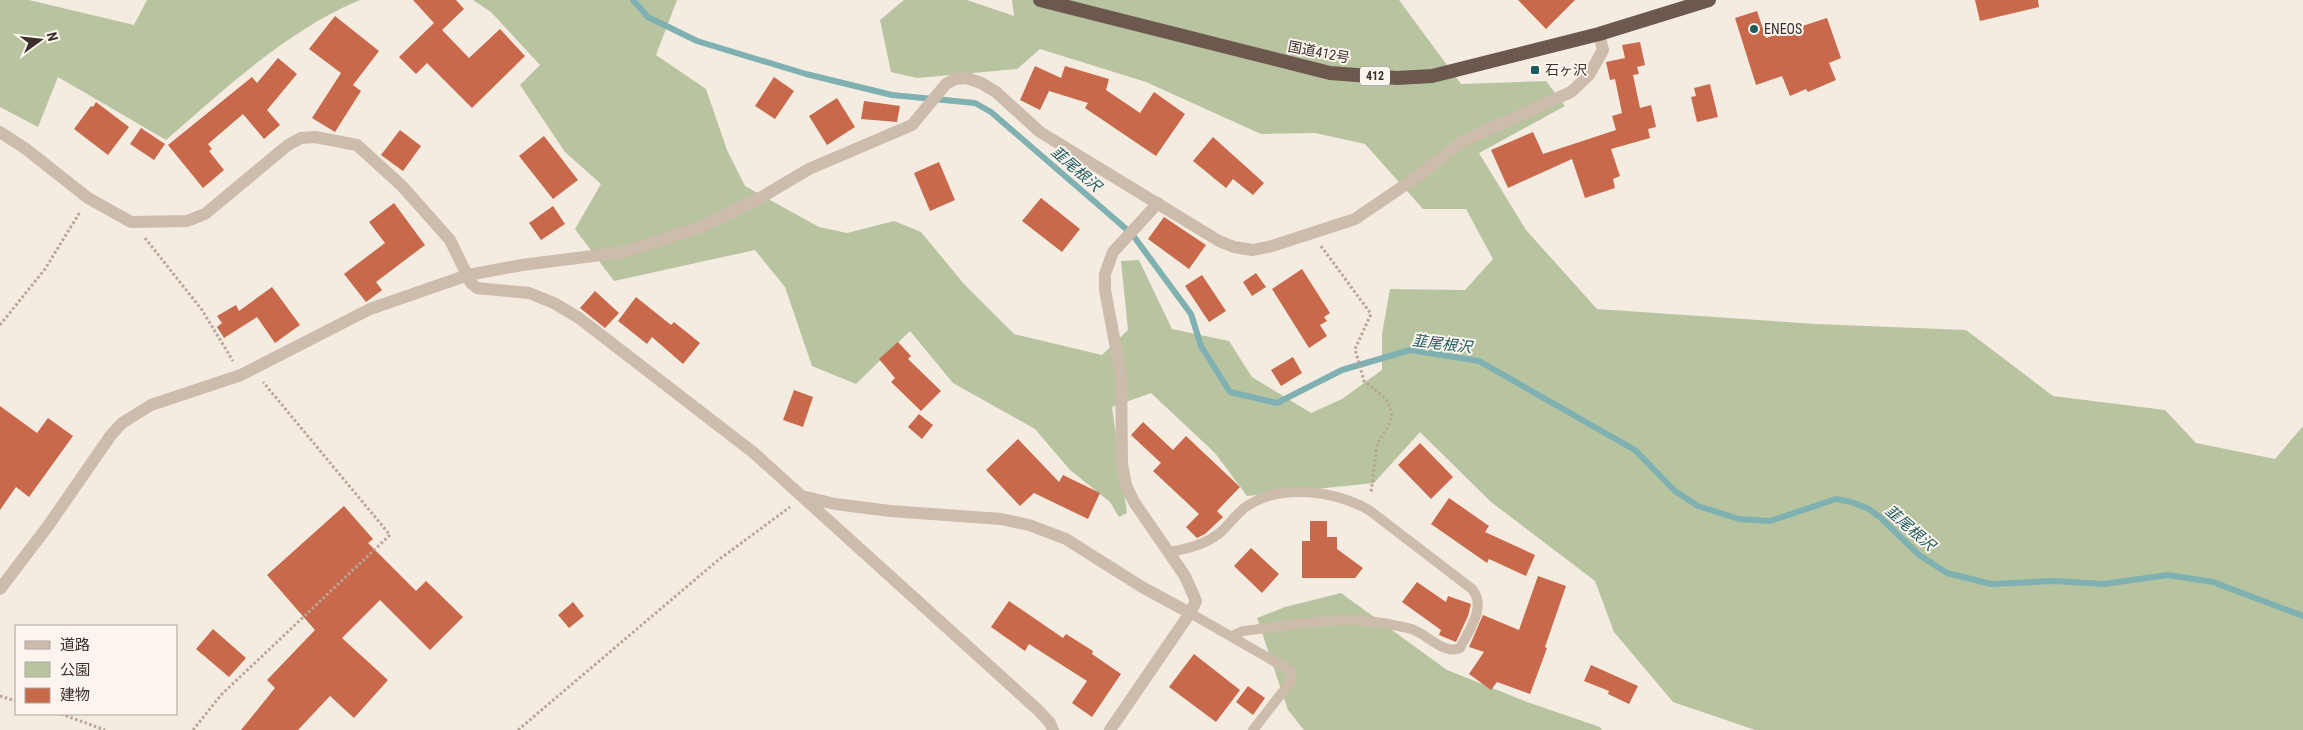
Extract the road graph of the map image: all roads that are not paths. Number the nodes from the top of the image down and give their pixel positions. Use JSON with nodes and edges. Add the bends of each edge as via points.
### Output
{"nodes":[{"id":1,"x":1040,"y":0,"type":"edge"},
{"id":2,"x":1709,"y":0,"type":"edge"},
{"id":3,"x":1599,"y":34,"type":"junction"},
{"id":4,"x":0,"y":132,"type":"edge"},
{"id":5,"x":1158,"y":203,"type":"junction"},
{"id":6,"x":468,"y":275,"type":"junction"},
{"id":7,"x":803,"y":497,"type":"junction"},
{"id":8,"x":1170,"y":552,"type":"junction"},
{"id":9,"x":0,"y":589,"type":"edge"},
{"id":10,"x":1190,"y":612,"type":"junction"},
{"id":11,"x":1232,"y":636,"type":"junction"},
{"id":12,"x":1053,"y":730,"type":"edge"},
{"id":13,"x":1110,"y":730,"type":"edge"},
{"id":14,"x":1253,"y":730,"type":"edge"}],
"edges":[{"from":1,"to":3,"type":"highway","name":"国道412号","number":"412","via":[[1330,73],[1389,77],[1432,76]]},
{"from":2,"to":3,"type":"highway","name":"国道412号","number":"412"},
{"from":3,"to":5,"type":"street","via":[[1603,50],[1589,75],[1571,92],[1462,141],[1421,174],[1355,219],[1253,250],[1219,241]]},
{"from":4,"to":6,"type":"street","via":[[88,198],[131,222],[187,220],[205,214],[288,145],[301,138],[315,137],[357,145],[402,186],[450,240]]},
{"from":5,"to":6,"type":"street","via":[[1040,132],[996,92],[967,78],[955,79],[946,84],[912,125],[809,169],[701,227],[624,252]]},
{"from":5,"to":8,"type":"street","via":[[1120,243],[1108,262],[1105,290],[1121,375],[1122,464],[1126,485],[1134,502]]},
{"from":6,"to":7,"type":"street","via":[[477,288],[529,293],[579,318],[754,453]]},
{"from":6,"to":9,"type":"street","via":[[370,309],[241,375],[151,405],[122,423]]},
{"from":7,"to":10,"type":"street","via":[[890,511],[1001,519],[1044,529]]},
{"from":7,"to":12,"type":"street","via":[[1038,710]]},
{"from":8,"to":10,"type":"street","via":[[1196,601]]},
{"from":8,"to":11,"type":"lane","via":[[1195,547],[1211,539],[1246,507],[1268,496],[1315,494],[1350,500],[1369,510],[1478,596],[1478,611],[1460,648],[1448,650],[1416,630],[1376,622],[1327,621],[1242,631]]},
{"from":10,"to":11,"type":"lane"},
{"from":10,"to":13,"type":"street"},
{"from":11,"to":14,"type":"lane","via":[[1291,671],[1292,680]]}]}
